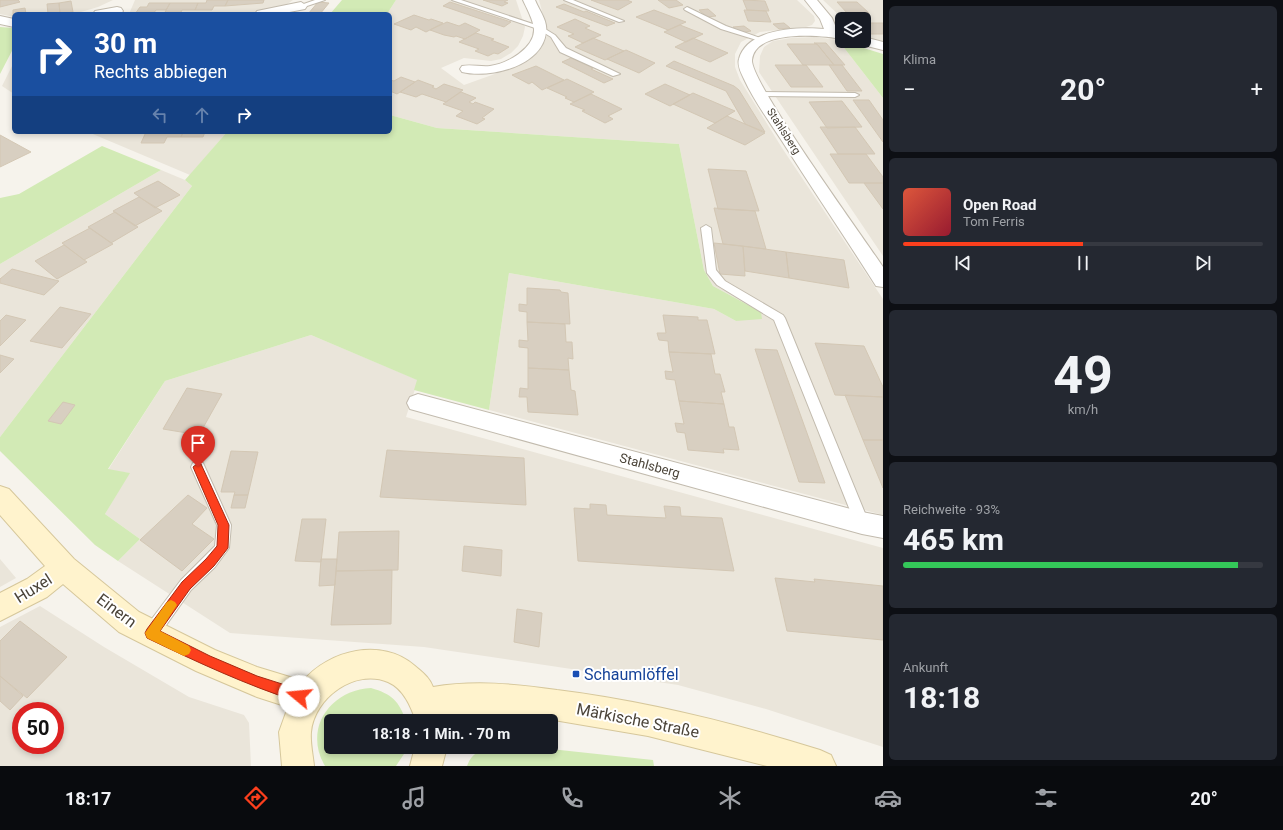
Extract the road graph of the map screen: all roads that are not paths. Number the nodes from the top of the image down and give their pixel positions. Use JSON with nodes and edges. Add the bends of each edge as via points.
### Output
{"nodes":[{"id":1,"x":124,"y":0,"type":"edge"},
{"id":2,"x":322,"y":0,"type":"edge"},
{"id":3,"x":456,"y":0,"type":"edge"},
{"id":4,"x":529,"y":0,"type":"edge"},
{"id":5,"x":567,"y":0,"type":"edge"},
{"id":6,"x":811,"y":0,"type":"edge"},
{"id":7,"x":301,"y":6,"type":"joint"},
{"id":8,"x":687,"y":9,"type":"dead end"},
{"id":9,"x":117,"y":12,"type":"edge"},
{"id":10,"x":271,"y":12,"type":"edge"},
{"id":11,"x":0,"y":20,"type":"edge"},
{"id":12,"x":621,"y":21,"type":"dead end"},
{"id":13,"x":12,"y":22,"type":"edge"},
{"id":14,"x":540,"y":28,"type":"junction"},
{"id":15,"x":835,"y":31,"type":"edge"},
{"id":16,"x":835,"y":34,"type":"edge"},
{"id":17,"x":763,"y":40,"type":"junction"},
{"id":18,"x":871,"y":42,"type":"edge"},
{"id":19,"x":883,"y":46,"type":"edge"},
{"id":20,"x":467,"y":69,"type":"dead end"},
{"id":21,"x":616,"y":74,"type":"dead end"},
{"id":22,"x":760,"y":94,"type":"junction"},
{"id":23,"x":855,"y":95,"type":"dead end"},
{"id":24,"x":706,"y":228,"type":"dead end"},
{"id":25,"x":883,"y":281,"type":"edge"},
{"id":26,"x":418,"y":403,"type":"dead end"},
{"id":27,"x":198,"y":467,"type":"dead end"},
{"id":28,"x":0,"y":497,"type":"edge"},
{"id":29,"x":873,"y":525,"type":"edge"},
{"id":30,"x":64,"y":568,"type":"junction"},
{"id":31,"x":0,"y":608,"type":"edge"},
{"id":32,"x":151,"y":633,"type":"junction"},
{"id":33,"x":307,"y":698,"type":"junction"},
{"id":34,"x":430,"y":712,"type":"edge"},
{"id":35,"x":429,"y":754,"type":"edge"},
{"id":36,"x":298,"y":766,"type":"edge"},
{"id":37,"x":426,"y":766,"type":"edge"},
{"id":38,"x":820,"y":766,"type":"edge"}],
"edges":[{"from":1,"to":9,"type":"street"},
{"from":2,"to":7,"type":"lane"},
{"from":3,"to":14,"type":"lane"},
{"from":4,"to":14,"type":"street"},
{"from":5,"to":12,"type":"lane"},
{"from":6,"to":15,"type":"street","name":"Stahlsberg"},
{"from":7,"to":10,"type":"street"},
{"from":8,"to":17,"type":"lane","via":[[734,34]]},
{"from":11,"to":13,"type":"street"},
{"from":14,"to":20,"type":"street","via":[[538,39],[518,60],[491,70]]},
{"from":14,"to":21,"type":"lane","via":[[553,36],[563,50]]},
{"from":16,"to":17,"type":"street","name":"Stahlsberg","via":[[800,32],[772,36]]},
{"from":17,"to":22,"type":"street","name":"Stahlsberg","via":[[754,45],[746,58],[746,68]]},
{"from":18,"to":19,"type":"street"},
{"from":22,"to":23,"type":"lane"},
{"from":22,"to":25,"type":"street","name":"Stahlsberg"},
{"from":24,"to":29,"type":"lane","via":[[711,271],[721,283],[779,318]]},
{"from":26,"to":29,"type":"street","name":"Stahlsberg"},
{"from":27,"to":32,"type":"lane","via":[[224,525],[222,548],[186,586]]},
{"from":28,"to":30,"type":"main road","name":"Einern"},
{"from":30,"to":31,"type":"main road","name":"Huxel","via":[[37,588]]},
{"from":30,"to":32,"type":"main road","name":"Einern","via":[[129,622]]},
{"from":32,"to":33,"type":"main road","name":"Einern","via":[[257,682]]},
{"from":33,"to":34,"type":"main road","via":[[329,675],[357,664],[371,663],[398,670],[410,678],[420,690]]},
{"from":33,"to":36,"type":"main road","via":[[294,733],[294,752]]},
{"from":34,"to":38,"type":"main road","name":"Märkische Straße","via":[[442,700],[507,699],[574,707],[696,730]]},
{"from":35,"to":37,"type":"main road"}]}
